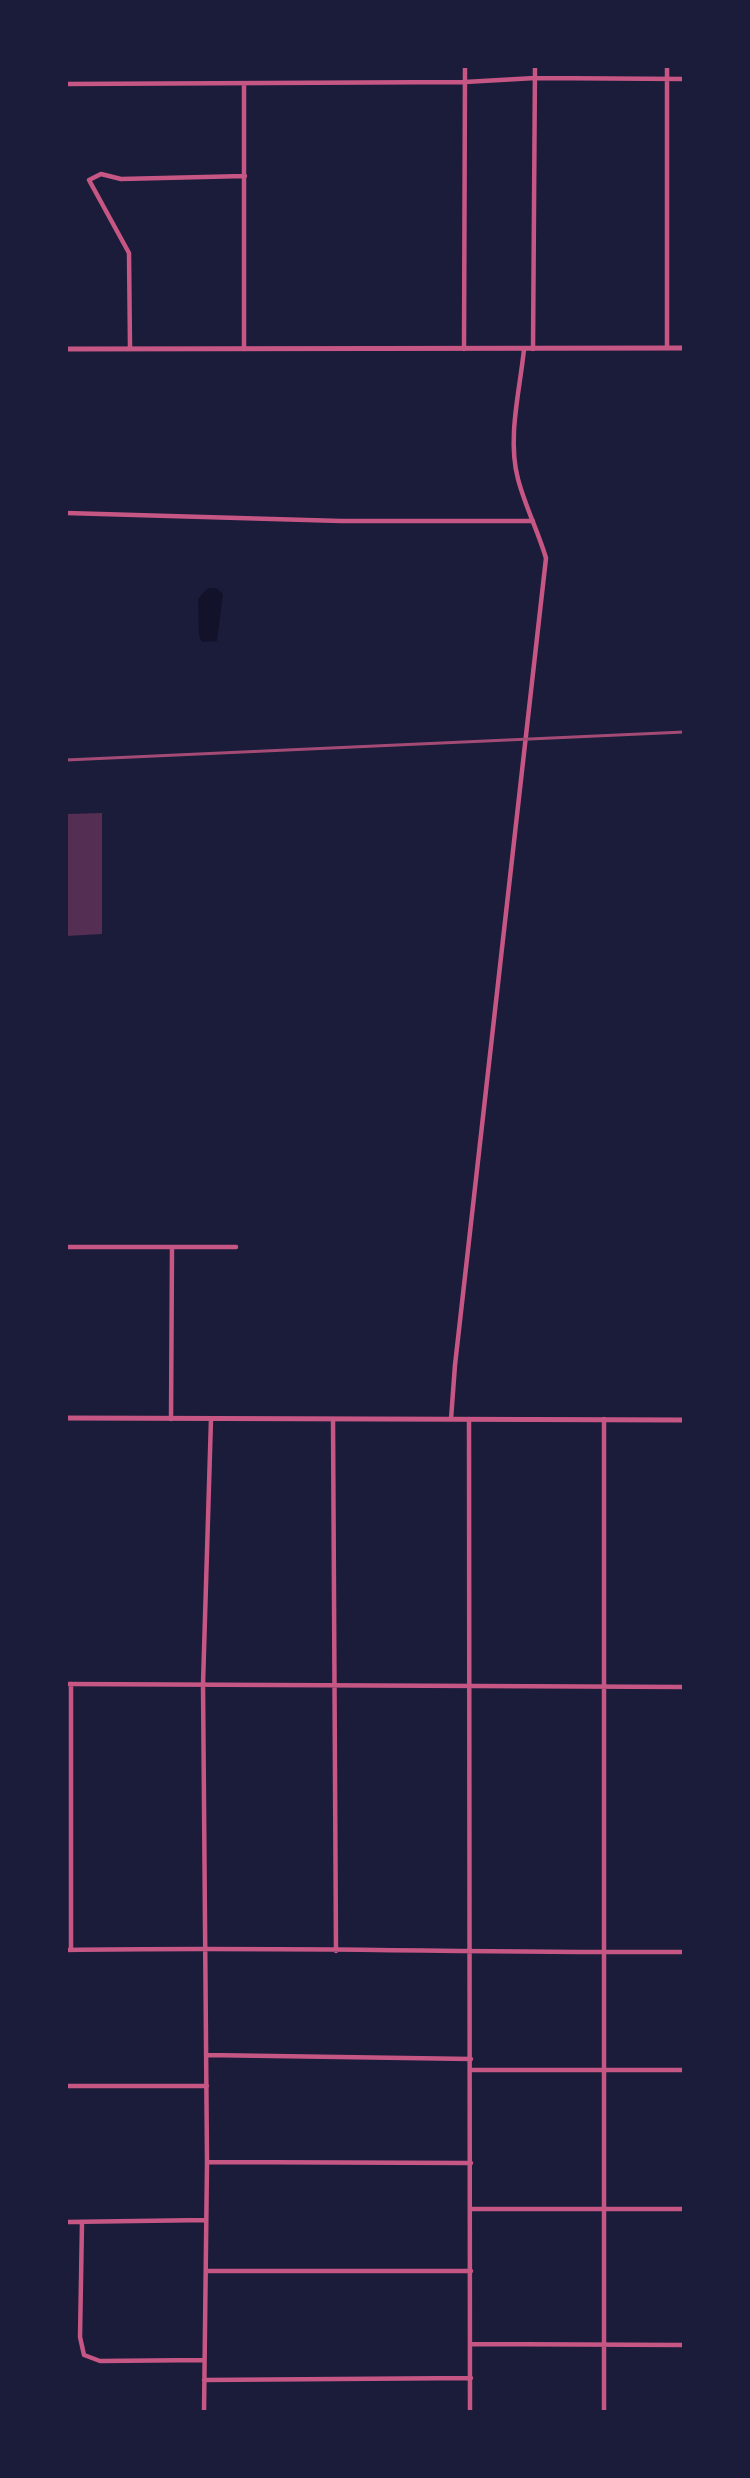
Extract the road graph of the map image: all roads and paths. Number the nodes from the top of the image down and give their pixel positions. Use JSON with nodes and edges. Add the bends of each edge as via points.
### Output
{"nodes":[{"id":1,"x":465,"y":66,"type":"edge"},
{"id":2,"x":535,"y":66,"type":"edge"},
{"id":3,"x":667,"y":66,"type":"edge"},
{"id":4,"x":535,"y":78,"type":"junction"},
{"id":5,"x":684,"y":79,"type":"edge"},
{"id":6,"x":666,"y":80,"type":"junction"},
{"id":7,"x":465,"y":82,"type":"junction"},
{"id":8,"x":66,"y":84,"type":"edge"},
{"id":9,"x":244,"y":84,"type":"junction"},
{"id":10,"x":245,"y":176,"type":"junction"},
{"id":11,"x":130,"y":348,"type":"junction"},
{"id":12,"x":667,"y":348,"type":"junction"},
{"id":13,"x":684,"y":348,"type":"edge"},
{"id":14,"x":66,"y":349,"type":"edge"},
{"id":15,"x":244,"y":349,"type":"junction"},
{"id":16,"x":464,"y":349,"type":"junction"},
{"id":17,"x":524,"y":349,"type":"junction"},
{"id":18,"x":533,"y":349,"type":"junction"},
{"id":19,"x":66,"y":513,"type":"edge"},
{"id":20,"x":533,"y":521,"type":"junction"},
{"id":21,"x":66,"y":1247,"type":"edge"},
{"id":22,"x":172,"y":1247,"type":"junction"},
{"id":23,"x":236,"y":1247,"type":"dead end"},
{"id":24,"x":66,"y":1418,"type":"edge"},
{"id":25,"x":171,"y":1419,"type":"junction"},
{"id":26,"x":211,"y":1419,"type":"junction"},
{"id":27,"x":333,"y":1419,"type":"junction"},
{"id":28,"x":451,"y":1419,"type":"junction"},
{"id":29,"x":469,"y":1419,"type":"junction"},
{"id":30,"x":604,"y":1419,"type":"junction"},
{"id":31,"x":684,"y":1420,"type":"edge"},
{"id":32,"x":68,"y":1684,"type":"edge"},
{"id":33,"x":204,"y":1684,"type":"junction"},
{"id":34,"x":336,"y":1684,"type":"junction"},
{"id":35,"x":471,"y":1685,"type":"junction"},
{"id":36,"x":603,"y":1686,"type":"junction"},
{"id":37,"x":684,"y":1686,"type":"edge"},
{"id":38,"x":206,"y":1948,"type":"junction"},
{"id":39,"x":68,"y":1950,"type":"edge"},
{"id":40,"x":336,"y":1951,"type":"junction"},
{"id":41,"x":471,"y":1952,"type":"junction"},
{"id":42,"x":604,"y":1952,"type":"junction"},
{"id":43,"x":684,"y":1952,"type":"edge"},
{"id":44,"x":206,"y":2055,"type":"junction"},
{"id":45,"x":471,"y":2059,"type":"junction"},
{"id":46,"x":471,"y":2070,"type":"junction"},
{"id":47,"x":684,"y":2070,"type":"edge"},
{"id":48,"x":604,"y":2071,"type":"junction"},
{"id":49,"x":66,"y":2086,"type":"edge"},
{"id":50,"x":207,"y":2086,"type":"junction"},
{"id":51,"x":207,"y":2162,"type":"junction"},
{"id":52,"x":471,"y":2163,"type":"junction"},
{"id":53,"x":604,"y":2208,"type":"junction"},
{"id":54,"x":471,"y":2209,"type":"junction"},
{"id":55,"x":684,"y":2209,"type":"edge"},
{"id":56,"x":206,"y":2220,"type":"junction"},
{"id":57,"x":66,"y":2222,"type":"edge"},
{"id":58,"x":82,"y":2222,"type":"junction"},
{"id":59,"x":206,"y":2271,"type":"junction"},
{"id":60,"x":471,"y":2271,"type":"junction"},
{"id":61,"x":471,"y":2344,"type":"junction"},
{"id":62,"x":604,"y":2344,"type":"junction"},
{"id":63,"x":684,"y":2345,"type":"edge"},
{"id":64,"x":204,"y":2360,"type":"junction"},
{"id":65,"x":471,"y":2378,"type":"junction"},
{"id":66,"x":204,"y":2380,"type":"junction"},
{"id":67,"x":204,"y":2412,"type":"edge"},
{"id":68,"x":471,"y":2412,"type":"edge"},
{"id":69,"x":604,"y":2412,"type":"edge"}],
"edges":[{"from":1,"to":7,"type":"street"},
{"from":2,"to":4,"type":"street"},
{"from":3,"to":6,"type":"street"},
{"from":4,"to":6,"type":"street"},
{"from":4,"to":7,"type":"street"},
{"from":4,"to":18,"type":"street"},
{"from":5,"to":6,"type":"street"},
{"from":6,"to":12,"type":"street"},
{"from":7,"to":9,"type":"street"},
{"from":7,"to":16,"type":"street"},
{"from":8,"to":9,"type":"street"},
{"from":9,"to":10,"type":"street"},
{"from":10,"to":11,"type":"street","via":[[121,179],[101,174],[89,180],[129,253]]},
{"from":10,"to":15,"type":"street"},
{"from":11,"to":14,"type":"street"},
{"from":11,"to":15,"type":"street"},
{"from":12,"to":13,"type":"street"},
{"from":12,"to":18,"type":"street"},
{"from":15,"to":16,"type":"street"},
{"from":16,"to":17,"type":"street"},
{"from":17,"to":18,"type":"street"},
{"from":17,"to":20,"type":"street","via":[[514,453]]},
{"from":19,"to":20,"type":"street","via":[[341,521]]},
{"from":20,"to":28,"type":"street","via":[[546,558]]},
{"from":21,"to":22,"type":"street"},
{"from":22,"to":23,"type":"street"},
{"from":22,"to":25,"type":"street"},
{"from":24,"to":25,"type":"street"},
{"from":25,"to":26,"type":"street"},
{"from":26,"to":27,"type":"street"},
{"from":26,"to":33,"type":"street"},
{"from":27,"to":28,"type":"street"},
{"from":27,"to":34,"type":"street"},
{"from":28,"to":29,"type":"street"},
{"from":29,"to":30,"type":"street"},
{"from":29,"to":35,"type":"street"},
{"from":30,"to":31,"type":"street"},
{"from":30,"to":36,"type":"street"},
{"from":32,"to":33,"type":"street"},
{"from":32,"to":39,"type":"street"},
{"from":33,"to":34,"type":"street"},
{"from":33,"to":38,"type":"street"},
{"from":34,"to":35,"type":"street"},
{"from":34,"to":40,"type":"street"},
{"from":35,"to":36,"type":"street"},
{"from":35,"to":41,"type":"street"},
{"from":36,"to":37,"type":"street"},
{"from":36,"to":42,"type":"street"},
{"from":38,"to":39,"type":"street"},
{"from":38,"to":40,"type":"street"},
{"from":38,"to":44,"type":"street"},
{"from":40,"to":41,"type":"street"},
{"from":41,"to":42,"type":"street"},
{"from":41,"to":45,"type":"street"},
{"from":42,"to":43,"type":"street"},
{"from":42,"to":48,"type":"street"},
{"from":44,"to":45,"type":"street"},
{"from":44,"to":50,"type":"street"},
{"from":45,"to":46,"type":"street"},
{"from":46,"to":48,"type":"street"},
{"from":46,"to":52,"type":"street"},
{"from":47,"to":48,"type":"street"},
{"from":48,"to":53,"type":"street"},
{"from":49,"to":50,"type":"street"},
{"from":50,"to":51,"type":"street"},
{"from":51,"to":52,"type":"street"},
{"from":51,"to":56,"type":"street"},
{"from":52,"to":54,"type":"street"},
{"from":53,"to":54,"type":"street"},
{"from":53,"to":55,"type":"street"},
{"from":53,"to":62,"type":"street"},
{"from":54,"to":60,"type":"street"},
{"from":56,"to":58,"type":"street"},
{"from":56,"to":59,"type":"street"},
{"from":57,"to":58,"type":"street"},
{"from":58,"to":64,"type":"street","via":[[80,2337],[84,2355],[100,2361]]},
{"from":59,"to":60,"type":"street"},
{"from":59,"to":64,"type":"street"},
{"from":60,"to":61,"type":"street"},
{"from":61,"to":62,"type":"street"},
{"from":61,"to":65,"type":"street"},
{"from":62,"to":63,"type":"street"},
{"from":62,"to":69,"type":"street"},
{"from":64,"to":66,"type":"street"},
{"from":65,"to":66,"type":"street"},
{"from":65,"to":68,"type":"street"},
{"from":66,"to":67,"type":"street"}]}
